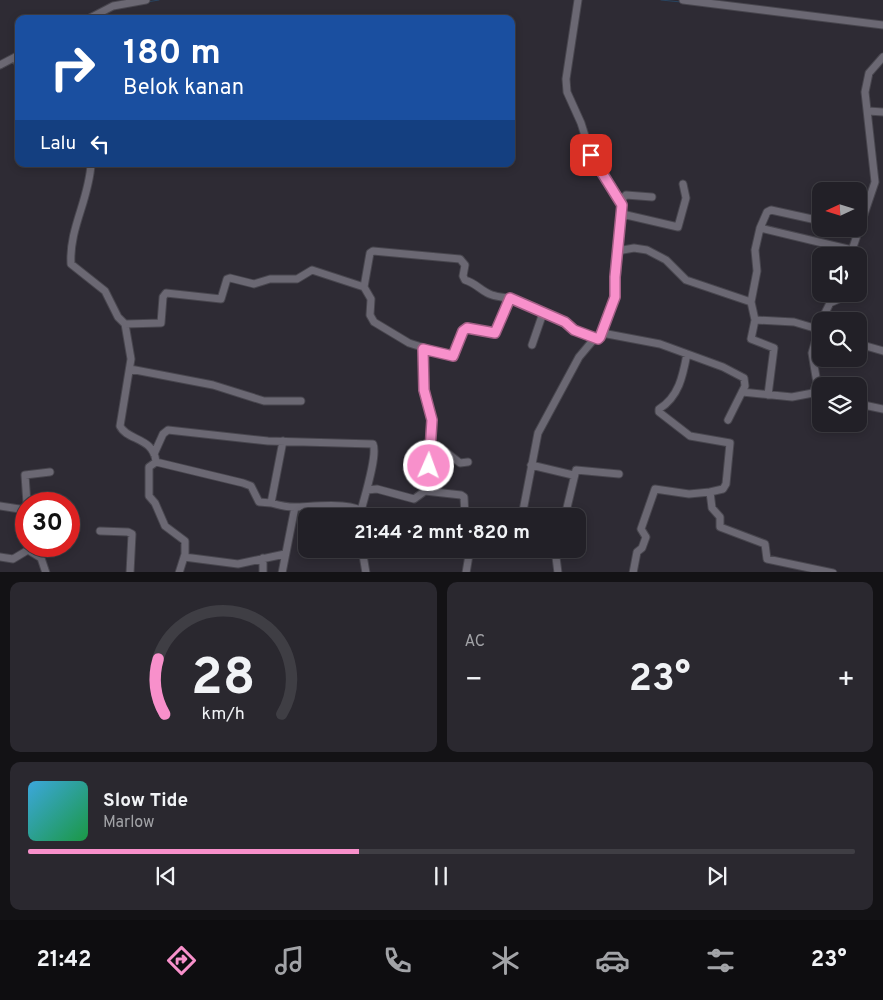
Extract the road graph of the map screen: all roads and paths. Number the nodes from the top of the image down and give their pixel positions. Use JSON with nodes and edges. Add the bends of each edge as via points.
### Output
{"nodes":[{"id":1,"x":146,"y":0,"type":"edge"},
{"id":2,"x":578,"y":0,"type":"edge"},
{"id":3,"x":683,"y":0,"type":"edge"},
{"id":4,"x":96,"y":15,"type":"edge"},
{"id":5,"x":883,"y":25,"type":"edge"},
{"id":6,"x":15,"y":57,"type":"edge"},
{"id":7,"x":883,"y":57,"type":"edge"},
{"id":8,"x":0,"y":65,"type":"edge"},
{"id":9,"x":868,"y":111,"type":"junction"},
{"id":10,"x":883,"y":112,"type":"edge"},
{"id":11,"x":90,"y":167,"type":"edge"},
{"id":12,"x":683,"y":184,"type":"dead end"},
{"id":13,"x":652,"y":197,"type":"dead end"},
{"id":14,"x":621,"y":200,"type":"junction"},
{"id":15,"x":868,"y":203,"type":"edge"},
{"id":16,"x":622,"y":214,"type":"junction"},
{"id":17,"x":812,"y":219,"type":"edge"},
{"id":18,"x":760,"y":228,"type":"junction"},
{"id":19,"x":829,"y":247,"type":"edge"},
{"id":20,"x":618,"y":251,"type":"junction"},
{"id":21,"x":364,"y":287,"type":"junction"},
{"id":22,"x":510,"y":298,"type":"junction"},
{"id":23,"x":751,"y":302,"type":"junction"},
{"id":24,"x":833,"y":302,"type":"edge"},
{"id":25,"x":826,"y":312,"type":"edge"},
{"id":26,"x":542,"y":313,"type":"junction"},
{"id":27,"x":755,"y":320,"type":"junction"},
{"id":28,"x":124,"y":324,"type":"junction"},
{"id":29,"x":812,"y":328,"type":"edge"},
{"id":30,"x":602,"y":333,"type":"junction"},
{"id":31,"x":595,"y":338,"type":"junction"},
{"id":32,"x":532,"y":345,"type":"dead end"},
{"id":33,"x":867,"y":346,"type":"edge"},
{"id":34,"x":423,"y":349,"type":"junction"},
{"id":35,"x":883,"y":351,"type":"edge"},
{"id":36,"x":687,"y":354,"type":"junction"},
{"id":37,"x":130,"y":369,"type":"junction"},
{"id":38,"x":742,"y":392,"type":"junction"},
{"id":39,"x":812,"y":394,"type":"edge"},
{"id":40,"x":768,"y":395,"type":"junction"},
{"id":41,"x":301,"y":401,"type":"dead end"},
{"id":42,"x":867,"y":406,"type":"edge"},
{"id":43,"x":883,"y":409,"type":"edge"},
{"id":44,"x":728,"y":420,"type":"dead end"},
{"id":45,"x":283,"y":441,"type":"junction"},
{"id":46,"x":429,"y":449,"type":"junction"},
{"id":47,"x":155,"y":458,"type":"junction"},
{"id":48,"x":468,"y":462,"type":"dead end"},
{"id":49,"x":531,"y":465,"type":"junction"},
{"id":50,"x":50,"y":472,"type":"dead end"},
{"id":51,"x":619,"y":474,"type":"dead end"},
{"id":52,"x":573,"y":475,"type":"junction"},
{"id":53,"x":367,"y":490,"type":"junction"},
{"id":54,"x":425,"y":490,"type":"junction"},
{"id":55,"x":26,"y":492,"type":"edge"},
{"id":56,"x":710,"y":492,"type":"junction"},
{"id":57,"x":271,"y":503,"type":"junction"},
{"id":58,"x":0,"y":506,"type":"edge"},
{"id":59,"x":294,"y":507,"type":"junction"},
{"id":60,"x":15,"y":508,"type":"edge"},
{"id":61,"x":346,"y":508,"type":"edge"},
{"id":62,"x":365,"y":508,"type":"edge"},
{"id":63,"x":465,"y":508,"type":"edge"},
{"id":64,"x":523,"y":508,"type":"edge"},
{"id":65,"x":567,"y":508,"type":"edge"},
{"id":66,"x":100,"y":531,"type":"dead end"},
{"id":67,"x":285,"y":554,"type":"junction"},
{"id":68,"x":0,"y":557,"type":"edge"},
{"id":69,"x":16,"y":557,"type":"edge"},
{"id":70,"x":40,"y":557,"type":"edge"},
{"id":71,"x":184,"y":557,"type":"junction"},
{"id":72,"x":263,"y":558,"type":"junction"},
{"id":73,"x":364,"y":558,"type":"edge"},
{"id":74,"x":468,"y":558,"type":"edge"},
{"id":75,"x":556,"y":558,"type":"edge"},
{"id":76,"x":46,"y":572,"type":"edge"},
{"id":77,"x":130,"y":572,"type":"edge"},
{"id":78,"x":179,"y":572,"type":"edge"},
{"id":79,"x":263,"y":572,"type":"edge"},
{"id":80,"x":282,"y":572,"type":"edge"},
{"id":81,"x":366,"y":572,"type":"edge"},
{"id":82,"x":466,"y":572,"type":"edge"},
{"id":83,"x":558,"y":572,"type":"edge"},
{"id":84,"x":633,"y":572,"type":"edge"},
{"id":85,"x":832,"y":572,"type":"edge"}],
"edges":[{"from":1,"to":4,"type":"street","via":[[113,6]]},
{"from":2,"to":14,"type":"street","via":[[566,82],[568,97],[581,123],[591,155]]},
{"from":3,"to":5,"type":"street"},
{"from":6,"to":8,"type":"street"},
{"from":7,"to":9,"type":"street","via":[[867,79],[864,98]]},
{"from":9,"to":10,"type":"street"},
{"from":9,"to":15,"type":"street","via":[[876,176]]},
{"from":11,"to":28,"type":"street","via":[[83,209],[74,231],[70,264],[105,291]]},
{"from":12,"to":16,"type":"street","via":[[686,198],[678,227]]},
{"from":13,"to":14,"type":"street","via":[[626,195]]},
{"from":14,"to":16,"type":"street"},
{"from":16,"to":20,"type":"street"},
{"from":17,"to":18,"type":"street","via":[[772,210],[767,212]]},
{"from":18,"to":19,"type":"street"},
{"from":18,"to":23,"type":"street","via":[[755,250],[758,271]]},
{"from":20,"to":23,"type":"street","via":[[647,250],[666,260],[686,280]]},
{"from":20,"to":30,"type":"street","via":[[615,297]]},
{"from":21,"to":22,"type":"street","via":[[371,252],[452,258],[463,261],[463,279],[492,295]]},
{"from":21,"to":28,"type":"street","via":[[312,270],[297,279],[270,279],[254,284],[230,278],[221,299],[165,294],[161,323]]},
{"from":21,"to":34,"type":"street","via":[[371,298],[372,319]]},
{"from":22,"to":26,"type":"street"},
{"from":22,"to":34,"type":"street","via":[[495,333],[467,328],[453,356]]},
{"from":23,"to":27,"type":"street"},
{"from":24,"to":25,"type":"street"},
{"from":26,"to":31,"type":"street"},
{"from":26,"to":32,"type":"street"},
{"from":27,"to":29,"type":"street","via":[[794,322]]},
{"from":27,"to":40,"type":"street","via":[[752,341],[774,348]]},
{"from":28,"to":37,"type":"street"},
{"from":30,"to":31,"type":"street","via":[[598,339]]},
{"from":30,"to":36,"type":"street","via":[[660,344]]},
{"from":31,"to":49,"type":"street","via":[[579,358],[545,417]]},
{"from":33,"to":35,"type":"street"},
{"from":34,"to":46,"type":"street","via":[[424,390],[432,420]]},
{"from":36,"to":38,"type":"street","via":[[744,378],[746,382]]},
{"from":36,"to":56,"type":"street","via":[[677,389],[659,411],[690,436],[730,443],[726,484],[723,489]]},
{"from":37,"to":41,"type":"street","via":[[212,385],[264,401]]},
{"from":37,"to":47,"type":"street","via":[[120,429],[144,442]]},
{"from":38,"to":40,"type":"street"},
{"from":38,"to":44,"type":"street"},
{"from":39,"to":40,"type":"street","via":[[796,398]]},
{"from":42,"to":43,"type":"street"},
{"from":45,"to":47,"type":"street","via":[[168,430],[163,434]]},
{"from":45,"to":53,"type":"street","via":[[372,444],[374,449]]},
{"from":45,"to":57,"type":"street"},
{"from":46,"to":48,"type":"street","via":[[446,452],[460,463]]},
{"from":46,"to":54,"type":"street"},
{"from":47,"to":57,"type":"street","via":[[251,486],[259,502]]},
{"from":47,"to":71,"type":"street","via":[[149,467],[149,496],[165,526],[185,540]]},
{"from":49,"to":52,"type":"street"},
{"from":49,"to":64,"type":"street"},
{"from":50,"to":55,"type":"street","via":[[25,475]]},
{"from":51,"to":52,"type":"street","via":[[579,468]]},
{"from":52,"to":65,"type":"street"},
{"from":53,"to":54,"type":"street","via":[[377,489],[414,499]]},
{"from":53,"to":62,"type":"street"},
{"from":54,"to":63,"type":"street","via":[[461,495]]},
{"from":56,"to":84,"type":"street","via":[[689,494],[655,489],[642,529],[646,536],[637,552]]},
{"from":56,"to":85,"type":"street","via":[[712,508],[720,517],[720,528],[765,544],[767,559]]},
{"from":57,"to":59,"type":"street"},
{"from":58,"to":60,"type":"street"},
{"from":59,"to":61,"type":"street"},
{"from":59,"to":67,"type":"street"},
{"from":66,"to":77,"type":"street","via":[[132,534]]},
{"from":67,"to":72,"type":"street"},
{"from":67,"to":80,"type":"street"},
{"from":68,"to":69,"type":"street"},
{"from":70,"to":76,"type":"street"},
{"from":71,"to":72,"type":"street","via":[[238,564]]},
{"from":71,"to":78,"type":"street"},
{"from":72,"to":79,"type":"street"},
{"from":73,"to":81,"type":"street"},
{"from":74,"to":82,"type":"street"},
{"from":75,"to":83,"type":"street"}]}
